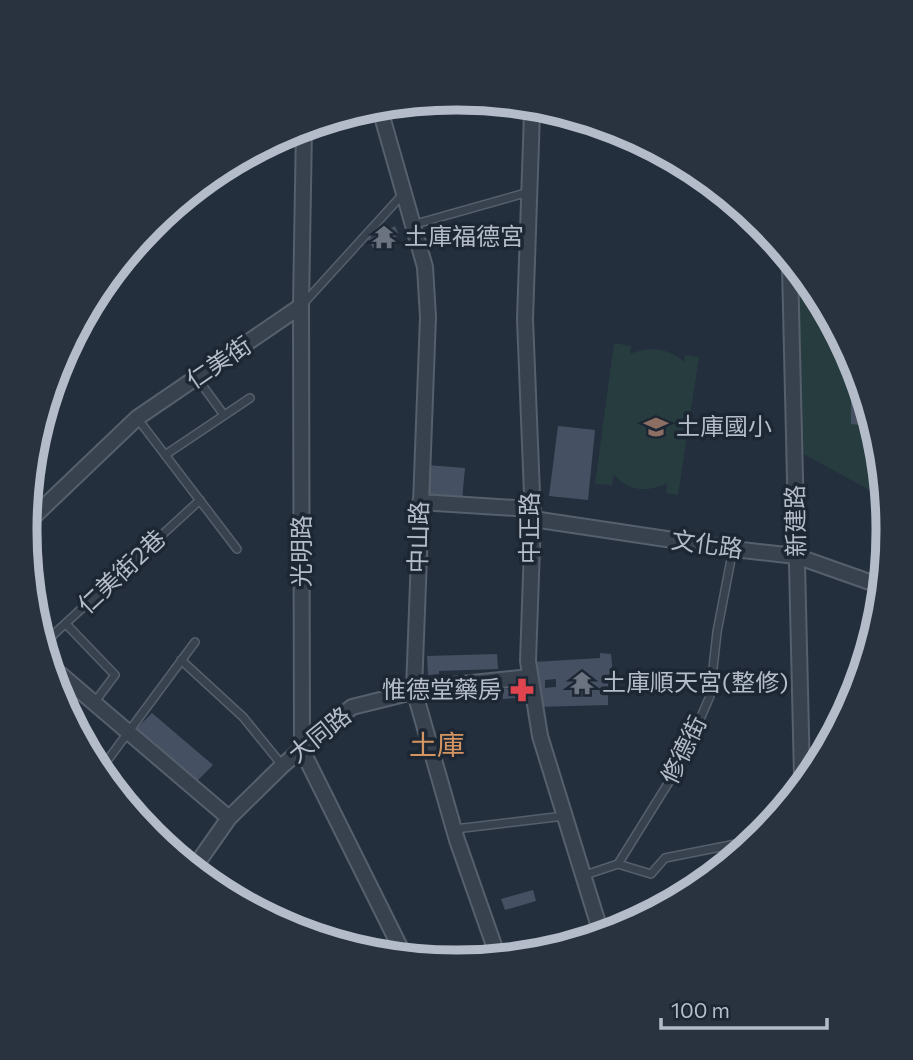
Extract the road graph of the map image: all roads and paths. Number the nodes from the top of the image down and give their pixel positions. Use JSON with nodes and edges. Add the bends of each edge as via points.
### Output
{"nodes":[{"id":1,"x":382,"y":117,"type":"edge"},
{"id":2,"x":532,"y":117,"type":"edge"},
{"id":3,"x":304,"y":139,"type":"edge"},
{"id":4,"x":529,"y":192,"type":"junction"},
{"id":5,"x":404,"y":194,"type":"junction"},
{"id":6,"x":409,"y":226,"type":"junction"},
{"id":7,"x":790,"y":274,"type":"edge"},
{"id":8,"x":301,"y":306,"type":"junction"},
{"id":9,"x":197,"y":378,"type":"junction"},
{"id":10,"x":250,"y":398,"type":"dead end"},
{"id":11,"x":224,"y":415,"type":"junction"},
{"id":12,"x":138,"y":418,"type":"junction"},
{"id":13,"x":165,"y":455,"type":"junction"},
{"id":14,"x":200,"y":500,"type":"junction"},
{"id":15,"x":420,"y":502,"type":"junction"},
{"id":16,"x":38,"y":513,"type":"edge"},
{"id":17,"x":532,"y":514,"type":"junction"},
{"id":18,"x":237,"y":549,"type":"dead end"},
{"id":19,"x":733,"y":549,"type":"junction"},
{"id":20,"x":796,"y":556,"type":"junction"},
{"id":21,"x":873,"y":582,"type":"edge"},
{"id":22,"x":66,"y":624,"type":"junction"},
{"id":23,"x":51,"y":640,"type":"edge"},
{"id":24,"x":195,"y":642,"type":"dead end"},
{"id":25,"x":181,"y":660,"type":"junction"},
{"id":26,"x":64,"y":677,"type":"edge"},
{"id":27,"x":530,"y":677,"type":"junction"},
{"id":28,"x":414,"y":691,"type":"junction"},
{"id":29,"x":94,"y":704,"type":"junction"},
{"id":30,"x":130,"y":733,"type":"junction"},
{"id":31,"x":302,"y":750,"type":"junction"},
{"id":32,"x":106,"y":762,"type":"edge"},
{"id":33,"x":283,"y":765,"type":"junction"},
{"id":34,"x":802,"y":769,"type":"edge"},
{"id":35,"x":565,"y":816,"type":"junction"},
{"id":36,"x":229,"y":818,"type":"junction"},
{"id":37,"x":454,"y":830,"type":"junction"},
{"id":38,"x":735,"y":844,"type":"edge"},
{"id":39,"x":199,"y":861,"type":"edge"},
{"id":40,"x":618,"y":864,"type":"junction"},
{"id":41,"x":585,"y":875,"type":"junction"},
{"id":42,"x":599,"y":924,"type":"edge"},
{"id":43,"x":399,"y":946,"type":"edge"},
{"id":44,"x":495,"y":948,"type":"edge"}],
"edges":[{"from":1,"to":5,"type":"street","name":"中山路"},
{"from":2,"to":4,"type":"street","name":"中正路"},
{"from":3,"to":8,"type":"street","name":"光明路"},
{"from":4,"to":6,"type":"lane"},
{"from":4,"to":17,"type":"street","name":"中正路","via":[[525,319]]},
{"from":5,"to":6,"type":"street","name":"中山路"},
{"from":5,"to":8,"type":"lane","name":"仁美街"},
{"from":6,"to":15,"type":"street","name":"中山路","via":[[425,267],[428,317]]},
{"from":7,"to":20,"type":"street","name":"新建路"},
{"from":8,"to":9,"type":"street","name":"仁美街"},
{"from":8,"to":31,"type":"street","name":"光明路"},
{"from":9,"to":11,"type":"lane"},
{"from":9,"to":12,"type":"street","name":"仁美街"},
{"from":10,"to":11,"type":"lane"},
{"from":11,"to":13,"type":"lane"},
{"from":12,"to":13,"type":"lane"},
{"from":12,"to":16,"type":"street","name":"仁美街"},
{"from":13,"to":14,"type":"lane"},
{"from":14,"to":18,"type":"lane"},
{"from":14,"to":22,"type":"lane","name":"仁美街2巷"},
{"from":15,"to":17,"type":"street","name":"文化路"},
{"from":15,"to":28,"type":"street","name":"中山路"},
{"from":17,"to":19,"type":"street","name":"文化路"},
{"from":17,"to":27,"type":"street","name":"中正路"},
{"from":19,"to":20,"type":"street","name":"文化路"},
{"from":19,"to":40,"type":"lane","name":"修德街","via":[[710,696],[682,761]]},
{"from":20,"to":21,"type":"street","name":"文化路"},
{"from":20,"to":34,"type":"street","name":"新建路"},
{"from":22,"to":23,"type":"lane","name":"仁美街2巷"},
{"from":22,"to":29,"type":"lane","via":[[115,676]]},
{"from":24,"to":25,"type":"lane"},
{"from":25,"to":30,"type":"lane"},
{"from":25,"to":33,"type":"lane","via":[[243,717]]},
{"from":26,"to":29,"type":"street"},
{"from":27,"to":28,"type":"street","name":"大同路"},
{"from":27,"to":35,"type":"street","name":"中正路","via":[[540,736]]},
{"from":28,"to":31,"type":"street","name":"大同路","via":[[352,707]]},
{"from":28,"to":37,"type":"street","name":"中山路"},
{"from":29,"to":30,"type":"street"},
{"from":30,"to":32,"type":"lane"},
{"from":30,"to":36,"type":"street"},
{"from":31,"to":33,"type":"street","name":"大同路"},
{"from":31,"to":43,"type":"street","name":"光明路"},
{"from":33,"to":36,"type":"street","name":"大同路"},
{"from":35,"to":37,"type":"lane"},
{"from":35,"to":41,"type":"street","name":"中正路"},
{"from":36,"to":39,"type":"street","name":"大同路"},
{"from":37,"to":44,"type":"street","name":"中山路"},
{"from":38,"to":40,"type":"lane","via":[[665,858],[651,874]]},
{"from":40,"to":41,"type":"lane"},
{"from":41,"to":42,"type":"street","name":"中正路"}]}
